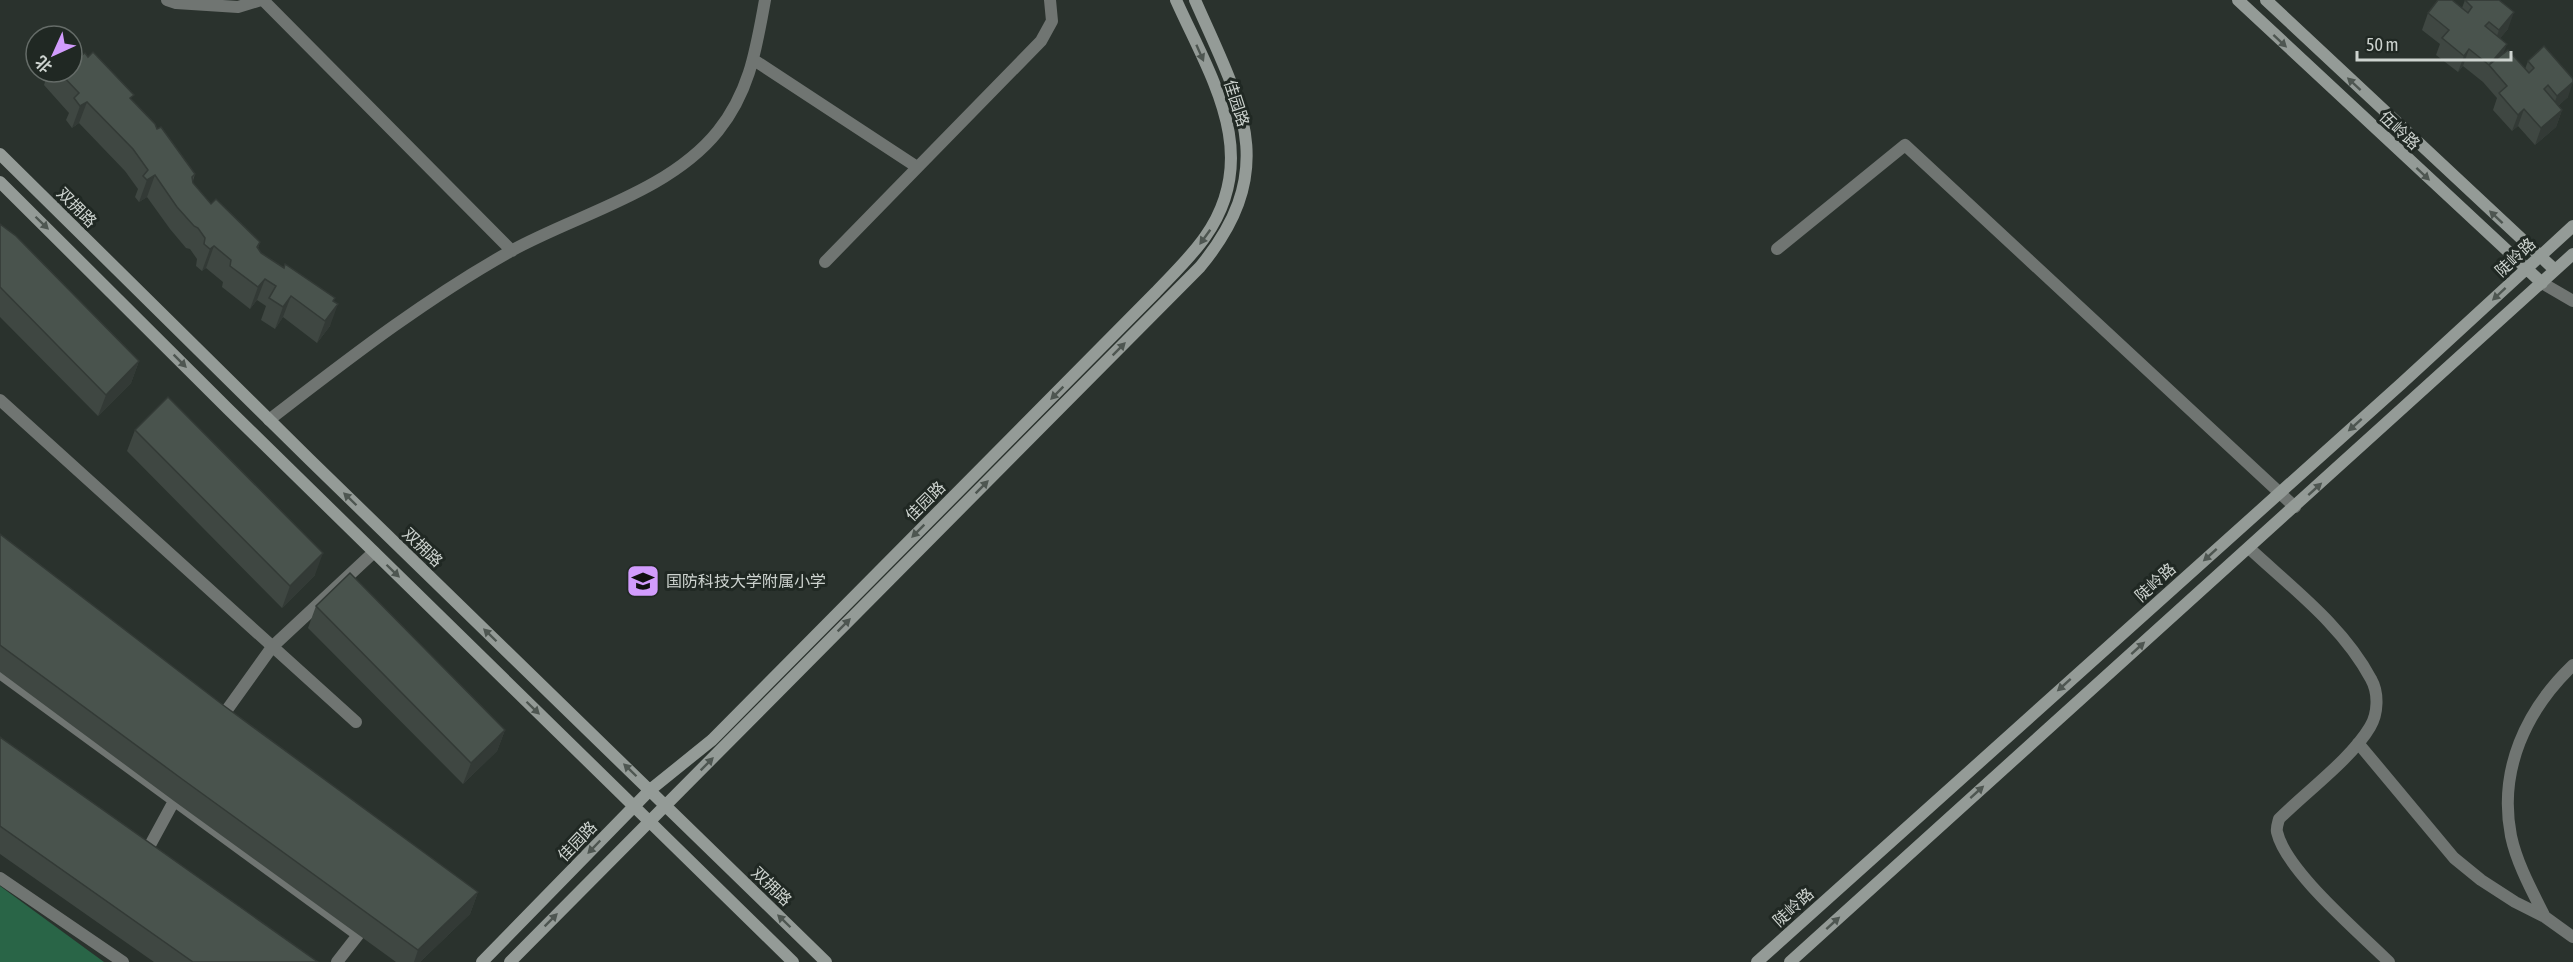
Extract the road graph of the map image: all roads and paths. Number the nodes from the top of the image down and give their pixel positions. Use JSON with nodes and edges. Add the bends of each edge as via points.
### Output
{"nodes":[{"id":1,"x":167,"y":0,"type":"edge"},
{"id":2,"x":262,"y":0,"type":"edge"},
{"id":3,"x":765,"y":0,"type":"edge"},
{"id":4,"x":1050,"y":0,"type":"edge"},
{"id":5,"x":1176,"y":0,"type":"edge"},
{"id":6,"x":1194,"y":0,"type":"edge"},
{"id":7,"x":2238,"y":0,"type":"edge"},
{"id":8,"x":2266,"y":0,"type":"edge"},
{"id":9,"x":754,"y":60,"type":"junction"},
{"id":10,"x":0,"y":154,"type":"edge"},
{"id":11,"x":917,"y":167,"type":"junction"},
{"id":12,"x":0,"y":182,"type":"edge"},
{"id":13,"x":2573,"y":226,"type":"edge"},
{"id":14,"x":1777,"y":249,"type":"dead end"},
{"id":15,"x":512,"y":251,"type":"junction"},
{"id":16,"x":2573,"y":254,"type":"edge"},
{"id":17,"x":2540,"y":256,"type":"junction"},
{"id":18,"x":825,"y":262,"type":"dead end"},
{"id":19,"x":2526,"y":269,"type":"junction"},
{"id":20,"x":2555,"y":270,"type":"junction"},
{"id":21,"x":2542,"y":283,"type":"junction"},
{"id":22,"x":2573,"y":301,"type":"edge"},
{"id":23,"x":0,"y":400,"type":"edge"},
{"id":24,"x":269,"y":420,"type":"junction"},
{"id":25,"x":2280,"y":492,"type":"junction"},
{"id":26,"x":2295,"y":507,"type":"junction"},
{"id":27,"x":2249,"y":548,"type":"junction"},
{"id":28,"x":374,"y":552,"type":"junction"},
{"id":29,"x":273,"y":647,"type":"junction"},
{"id":30,"x":2573,"y":665,"type":"edge"},
{"id":31,"x":0,"y":673,"type":"edge"},
{"id":32,"x":356,"y":723,"type":"dead end"},
{"id":33,"x":209,"y":735,"type":"edge"},
{"id":34,"x":2358,"y":743,"type":"junction"},
{"id":35,"x":177,"y":784,"type":"edge"},
{"id":36,"x":650,"y":790,"type":"junction"},
{"id":37,"x":174,"y":801,"type":"junction"},
{"id":38,"x":665,"y":805,"type":"junction"},
{"id":39,"x":633,"y":806,"type":"junction"},
{"id":40,"x":649,"y":821,"type":"junction"},
{"id":41,"x":140,"y":865,"type":"edge"},
{"id":42,"x":0,"y":878,"type":"edge"},
{"id":43,"x":2545,"y":917,"type":"junction"},
{"id":44,"x":2573,"y":937,"type":"edge"},
{"id":45,"x":123,"y":962,"type":"edge"},
{"id":46,"x":337,"y":962,"type":"edge"},
{"id":47,"x":482,"y":962,"type":"edge"},
{"id":48,"x":510,"y":962,"type":"edge"},
{"id":49,"x":793,"y":962,"type":"edge"},
{"id":50,"x":826,"y":962,"type":"edge"},
{"id":51,"x":1757,"y":962,"type":"edge"},
{"id":52,"x":1790,"y":962,"type":"edge"},
{"id":53,"x":2389,"y":962,"type":"edge"}],
"edges":[{"from":1,"to":2,"type":"street","via":[[238,7]]},
{"from":2,"to":15,"type":"street"},
{"from":3,"to":9,"type":"street"},
{"from":4,"to":11,"type":"street","via":[[1052,21],[1041,40]]},
{"from":5,"to":36,"type":"main road","name":"佳园路","one_way":true,"via":[[1219,96],[1230,131],[1229,182],[1223,205],[1205,238],[712,740]]},
{"from":38,"to":6,"type":"main road","name":"佳园路","one_way":true,"via":[[1200,267],[1226,233],[1244,185],[1246,127]]},
{"from":7,"to":19,"type":"main road","name":"伍岭路","one_way":true},
{"from":17,"to":8,"type":"main road","name":"伍岭路","one_way":true},
{"from":9,"to":11,"type":"street"},
{"from":9,"to":15,"type":"street","via":[[739,102],[689,160],[655,182]]},
{"from":10,"to":24,"type":"main road","name":"双拥路"},
{"from":11,"to":18,"type":"street"},
{"from":12,"to":28,"type":"main road","one_way":true},
{"from":13,"to":17,"type":"main road","name":"陡岭路"},
{"from":14,"to":25,"type":"street","via":[[1905,145]]},
{"from":15,"to":24,"type":"street","via":[[404,317]]},
{"from":16,"to":20,"type":"main road"},
{"from":17,"to":19,"type":"main road","name":"陡岭路"},
{"from":17,"to":20,"type":"main road","name":"伍岭路"},
{"from":19,"to":21,"type":"main road","name":"伍岭路"},
{"from":19,"to":25,"type":"main road","name":"陡岭路","one_way":true},
{"from":20,"to":21,"type":"main road"},
{"from":21,"to":22,"type":"street"},
{"from":26,"to":21,"type":"main road","one_way":true},
{"from":23,"to":29,"type":"street"},
{"from":36,"to":24,"type":"main road","name":"双拥路","one_way":true},
{"from":25,"to":26,"type":"street"},
{"from":25,"to":51,"type":"main road","name":"陡岭路","one_way":true},
{"from":26,"to":27,"type":"main road"},
{"from":27,"to":34,"type":"street","via":[[2335,628],[2372,680],[2377,704],[2371,726]]},
{"from":52,"to":27,"type":"main road","one_way":true},
{"from":28,"to":29,"type":"street"},
{"from":28,"to":39,"type":"main road","one_way":true},
{"from":29,"to":32,"type":"street"},
{"from":29,"to":33,"type":"street"},
{"from":30,"to":43,"type":"street","via":[[2538,705],[2524,731],[2508,781],[2511,837]]},
{"from":31,"to":37,"type":"street"},
{"from":34,"to":43,"type":"street","via":[[2454,858],[2481,880]]},
{"from":34,"to":53,"type":"street","via":[[2279,819],[2277,830],[2297,870]]},
{"from":35,"to":37,"type":"street"},
{"from":36,"to":38,"type":"main road","name":"双拥路"},
{"from":36,"to":39,"type":"main road","name":"佳园路"},
{"from":37,"to":41,"type":"street"},
{"from":37,"to":46,"type":"street","via":[[358,935]]},
{"from":38,"to":40,"type":"main road","name":"佳园路"},
{"from":50,"to":38,"type":"main road","name":"双拥路","one_way":true},
{"from":39,"to":40,"type":"main road"},
{"from":39,"to":47,"type":"main road","name":"佳园路","one_way":true},
{"from":48,"to":40,"type":"main road","name":"佳园路","one_way":true},
{"from":40,"to":49,"type":"main road"},
{"from":42,"to":45,"type":"street"},
{"from":43,"to":44,"type":"street"}]}
